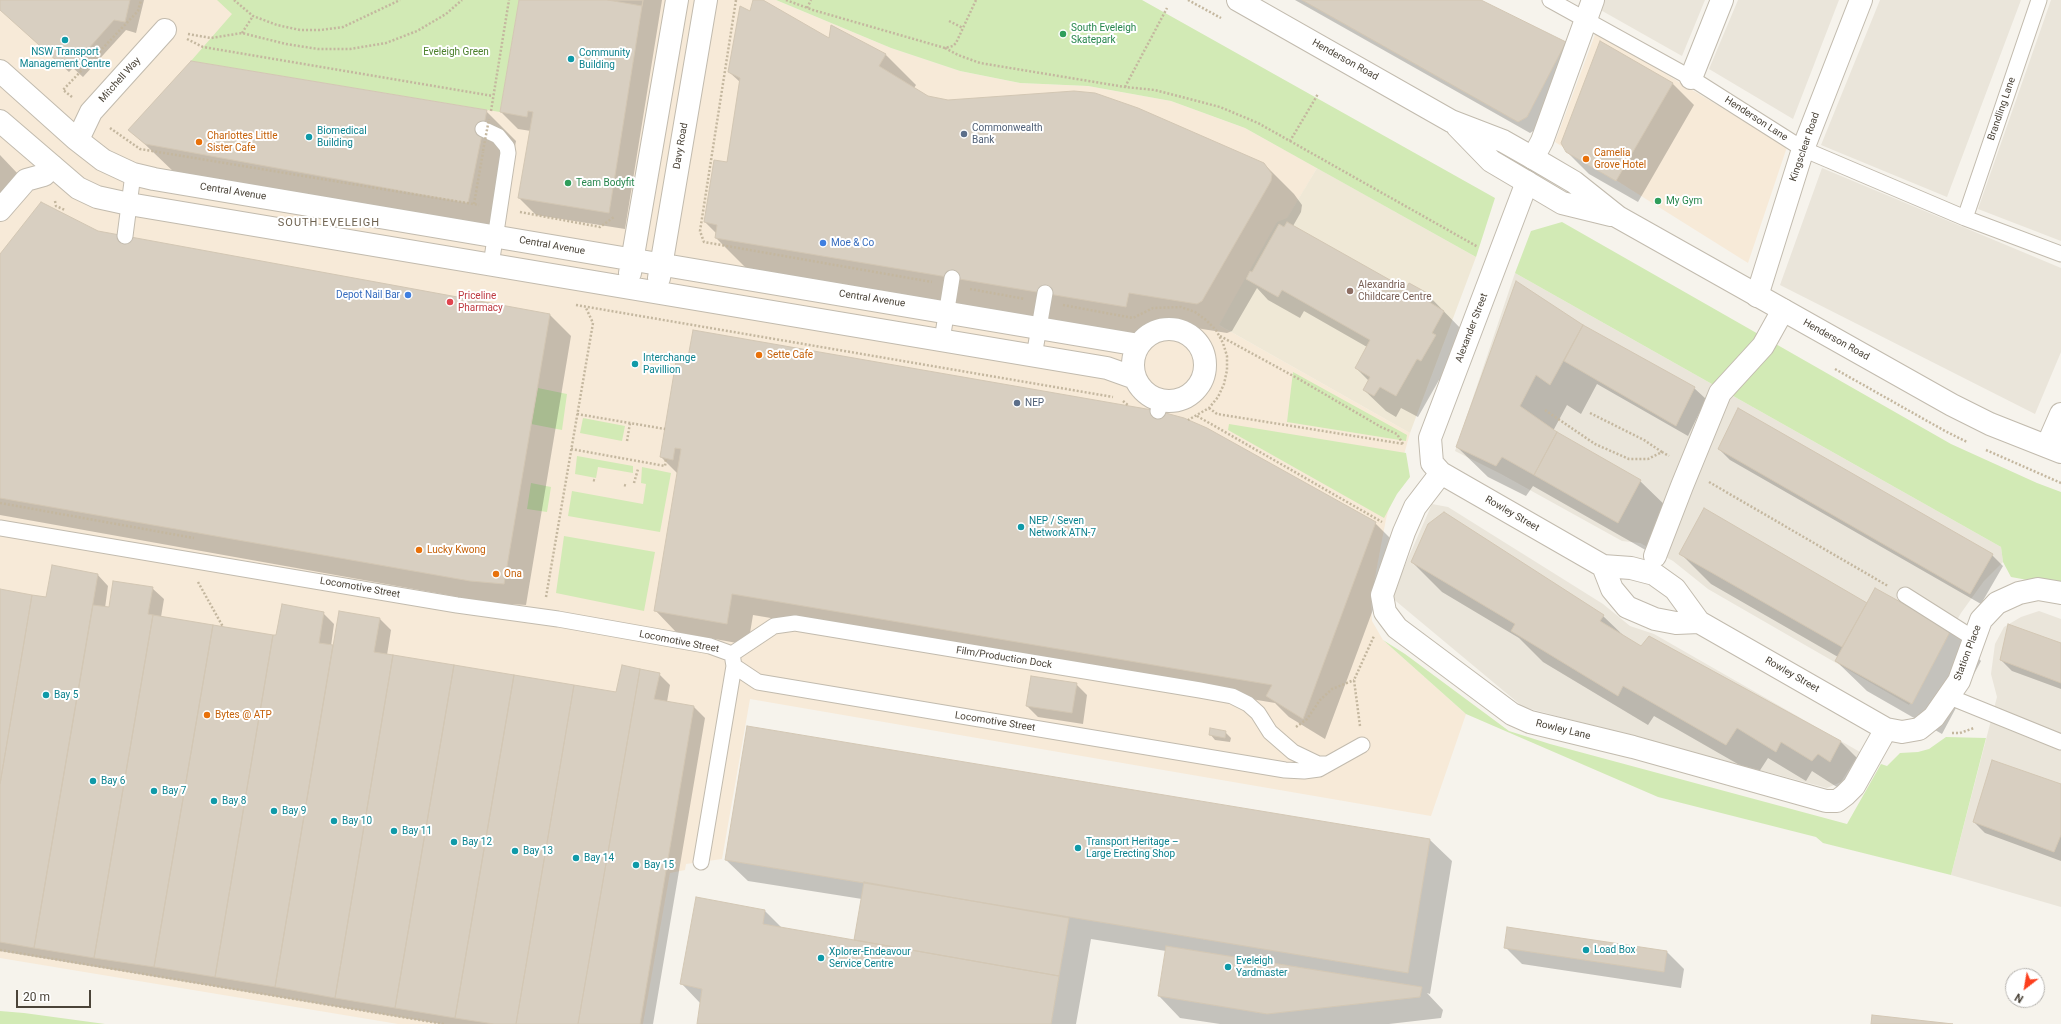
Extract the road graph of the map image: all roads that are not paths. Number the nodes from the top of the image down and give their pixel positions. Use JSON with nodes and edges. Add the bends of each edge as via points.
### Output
{"nodes":[{"id":1,"x":677,"y":0,"type":"edge"},
{"id":2,"x":706,"y":0,"type":"edge"},
{"id":3,"x":1238,"y":0,"type":"edge"},
{"id":4,"x":1550,"y":0,"type":"edge"},
{"id":5,"x":1722,"y":0,"type":"edge"},
{"id":6,"x":1861,"y":0,"type":"edge"},
{"id":7,"x":2039,"y":0,"type":"edge"},
{"id":8,"x":1589,"y":10,"type":"edge"},
{"id":9,"x":673,"y":26,"type":"junction"},
{"id":10,"x":165,"y":30,"type":"road end"},
{"id":11,"x":700,"y":31,"type":"junction"},
{"id":12,"x":0,"y":71,"type":"edge"},
{"id":13,"x":1691,"y":78,"type":"junction"},
{"id":14,"x":0,"y":121,"type":"edge"},
{"id":15,"x":1452,"y":121,"type":"junction"},
{"id":16,"x":486,"y":124,"type":"road end"},
{"id":17,"x":81,"y":133,"type":"dead end"},
{"id":18,"x":1803,"y":149,"type":"junction"},
{"id":19,"x":1533,"y":158,"type":"junction"},
{"id":20,"x":52,"y":166,"type":"junction"},
{"id":21,"x":133,"y":174,"type":"junction"},
{"id":22,"x":1527,"y":182,"type":"junction"},
{"id":23,"x":129,"y":204,"type":"junction"},
{"id":24,"x":0,"y":210,"type":"edge"},
{"id":25,"x":1618,"y":217,"type":"junction"},
{"id":26,"x":1965,"y":218,"type":"junction"},
{"id":27,"x":125,"y":236,"type":"dead end"},
{"id":28,"x":495,"y":236,"type":"junction"},
{"id":29,"x":2061,"y":254,"type":"edge"},
{"id":30,"x":632,"y":259,"type":"junction"},
{"id":31,"x":661,"y":264,"type":"junction"},
{"id":32,"x":491,"y":265,"type":"junction"},
{"id":33,"x":952,"y":282,"type":"road end"},
{"id":34,"x":627,"y":288,"type":"junction"},
{"id":35,"x":656,"y":293,"type":"junction"},
{"id":36,"x":1757,"y":296,"type":"junction"},
{"id":37,"x":1044,"y":298,"type":"road end"},
{"id":38,"x":1783,"y":310,"type":"junction"},
{"id":39,"x":947,"y":311,"type":"junction"},
{"id":40,"x":1038,"y":328,"type":"junction"},
{"id":41,"x":942,"y":340,"type":"junction"},
{"id":42,"x":1139,"y":345,"type":"junction"},
{"id":43,"x":1034,"y":356,"type":"junction"},
{"id":44,"x":1136,"y":378,"type":"junction"},
{"id":45,"x":2061,"y":414,"type":"edge"},
{"id":46,"x":2054,"y":449,"type":"edge"},
{"id":47,"x":1441,"y":474,"type":"junction"},
{"id":48,"x":0,"y":528,"type":"edge"},
{"id":49,"x":1656,"y":556,"type":"dead end"},
{"id":50,"x":1603,"y":566,"type":"junction"},
{"id":51,"x":2061,"y":593,"type":"edge"},
{"id":52,"x":1905,"y":595,"type":"dead end"},
{"id":53,"x":1698,"y":622,"type":"junction"},
{"id":54,"x":1973,"y":638,"type":"junction"},
{"id":55,"x":733,"y":660,"type":"junction"},
{"id":56,"x":1950,"y":697,"type":"junction"},
{"id":57,"x":1886,"y":729,"type":"junction"},
{"id":58,"x":2061,"y":742,"type":"edge"},
{"id":59,"x":1362,"y":745,"type":"road end"},
{"id":60,"x":1328,"y":764,"type":"junction"},
{"id":61,"x":701,"y":862,"type":"dead end"}],
"edges":[{"from":1,"to":9,"type":"street"},
{"from":2,"to":11,"type":"street","name":"Davy Road"},
{"from":3,"to":15,"type":"street","name":"Henderson Road"},
{"from":4,"to":8,"type":"lane","name":"Henderson Lane"},
{"from":5,"to":13,"type":"street"},
{"from":6,"to":18,"type":"street","name":"Kingsclear Road"},
{"from":7,"to":26,"type":"lane","name":"Brandling Lane"},
{"from":8,"to":13,"type":"lane","name":"Henderson Lane"},
{"from":8,"to":19,"type":"street","via":[[1542,141]]},
{"from":9,"to":11,"type":"street"},
{"from":9,"to":30,"type":"street"},
{"from":10,"to":17,"type":"street","name":"Mitchell Way","via":[[92,112]]},
{"from":11,"to":31,"type":"street","name":"Davy Road"},
{"from":12,"to":21,"type":"street","name":"Central Avenue","via":[[103,160]]},
{"from":13,"to":18,"type":"lane","name":"Henderson Lane"},
{"from":14,"to":20,"type":"street"},
{"from":15,"to":19,"type":"street","name":"Henderson Road","via":[[1503,141]]},
{"from":15,"to":22,"type":"street","name":"Henderson Road","via":[[1491,161]]},
{"from":16,"to":28,"type":"lane","via":[[507,147],[508,153]]},
{"from":18,"to":26,"type":"lane","name":"Henderson Lane"},
{"from":18,"to":36,"type":"street","name":"Kingsclear Road"},
{"from":19,"to":25,"type":"street","name":"Henderson Road","via":[[1574,182]]},
{"from":20,"to":23,"type":"street","via":[[78,188],[97,197]]},
{"from":20,"to":24,"type":"street","via":[[44,175],[26,180]]},
{"from":21,"to":23,"type":"lane"},
{"from":21,"to":28,"type":"street","name":"Central Avenue"},
{"from":22,"to":25,"type":"street","name":"Henderson Road","via":[[1562,202]]},
{"from":22,"to":47,"type":"street","name":"Alexander Street","via":[[1430,438],[1432,463]]},
{"from":23,"to":27,"type":"lane"},
{"from":23,"to":32,"type":"street"},
{"from":25,"to":36,"type":"street","name":"Henderson Road"},
{"from":26,"to":29,"type":"lane","name":"Henderson Lane"},
{"from":28,"to":30,"type":"street","name":"Central Avenue"},
{"from":28,"to":32,"type":"lane"},
{"from":30,"to":31,"type":"street","name":"Central Avenue"},
{"from":30,"to":34,"type":"street"},
{"from":31,"to":35,"type":"street","name":"Davy Road"},
{"from":31,"to":39,"type":"street","name":"Central Avenue"},
{"from":32,"to":34,"type":"street"},
{"from":33,"to":39,"type":"lane"},
{"from":34,"to":35,"type":"street"},
{"from":35,"to":41,"type":"street"},
{"from":36,"to":38,"type":"street","name":"Henderson Road"},
{"from":37,"to":40,"type":"lane"},
{"from":38,"to":46,"type":"street","name":"Henderson Road","via":[[1952,405],[1990,424]]},
{"from":38,"to":49,"type":"street","via":[[1763,346],[1720,393]]},
{"from":39,"to":40,"type":"street","name":"Central Avenue"},
{"from":39,"to":41,"type":"lane"},
{"from":40,"to":42,"type":"street","name":"Central Avenue"},
{"from":40,"to":43,"type":"lane"},
{"from":41,"to":43,"type":"street"},
{"from":42,"to":44,"type":"street","via":[[1133,361]]},
{"from":42,"to":44,"type":"street","via":[[1151,333],[1176,329],[1192,337],[1202,351],[1205,368],[1196,388],[1186,396],[1160,405]]},
{"from":43,"to":44,"type":"street","via":[[1107,368]]},
{"from":45,"to":46,"type":"street"},
{"from":47,"to":50,"type":"street","name":"Rowley Street"},
{"from":47,"to":57,"type":"street","name":"Rowley Lane","via":[[1415,507],[1404,532],[1382,595],[1385,612],[1396,628],[1497,704],[1530,722],[1633,747],[1826,801],[1837,801],[1854,786]]},
{"from":48,"to":55,"type":"lane","name":"Locomotive Street","via":[[710,646]]},
{"from":50,"to":53,"type":"street","name":"Rowley Street","via":[[1631,568],[1654,574],[1674,589]]},
{"from":50,"to":53,"type":"street","via":[[1612,588],[1627,607],[1655,619],[1676,623]]},
{"from":51,"to":54,"type":"street","name":"Station Place","via":[[2038,589],[2019,593],[1997,603],[1981,620]]},
{"from":52,"to":54,"type":"lane"},
{"from":53,"to":57,"type":"street","name":"Rowley Street"},
{"from":54,"to":56,"type":"street","name":"Station Place","via":[[1959,681]]},
{"from":55,"to":60,"type":"lane","name":"Locomotive Street","via":[[758,682],[775,685],[1277,768],[1304,771]]},
{"from":55,"to":60,"type":"lane","name":"Film/Production Dock","via":[[749,641],[774,626],[795,623],[1200,690],[1232,696],[1248,704],[1258,713],[1270,732],[1294,752],[1318,764]]},
{"from":55,"to":61,"type":"lane"},
{"from":56,"to":57,"type":"street","name":"Station Place","via":[[1934,718],[1919,729],[1902,732]]},
{"from":56,"to":58,"type":"lane"},
{"from":59,"to":60,"type":"lane","name":"Locomotive Street"}]}
